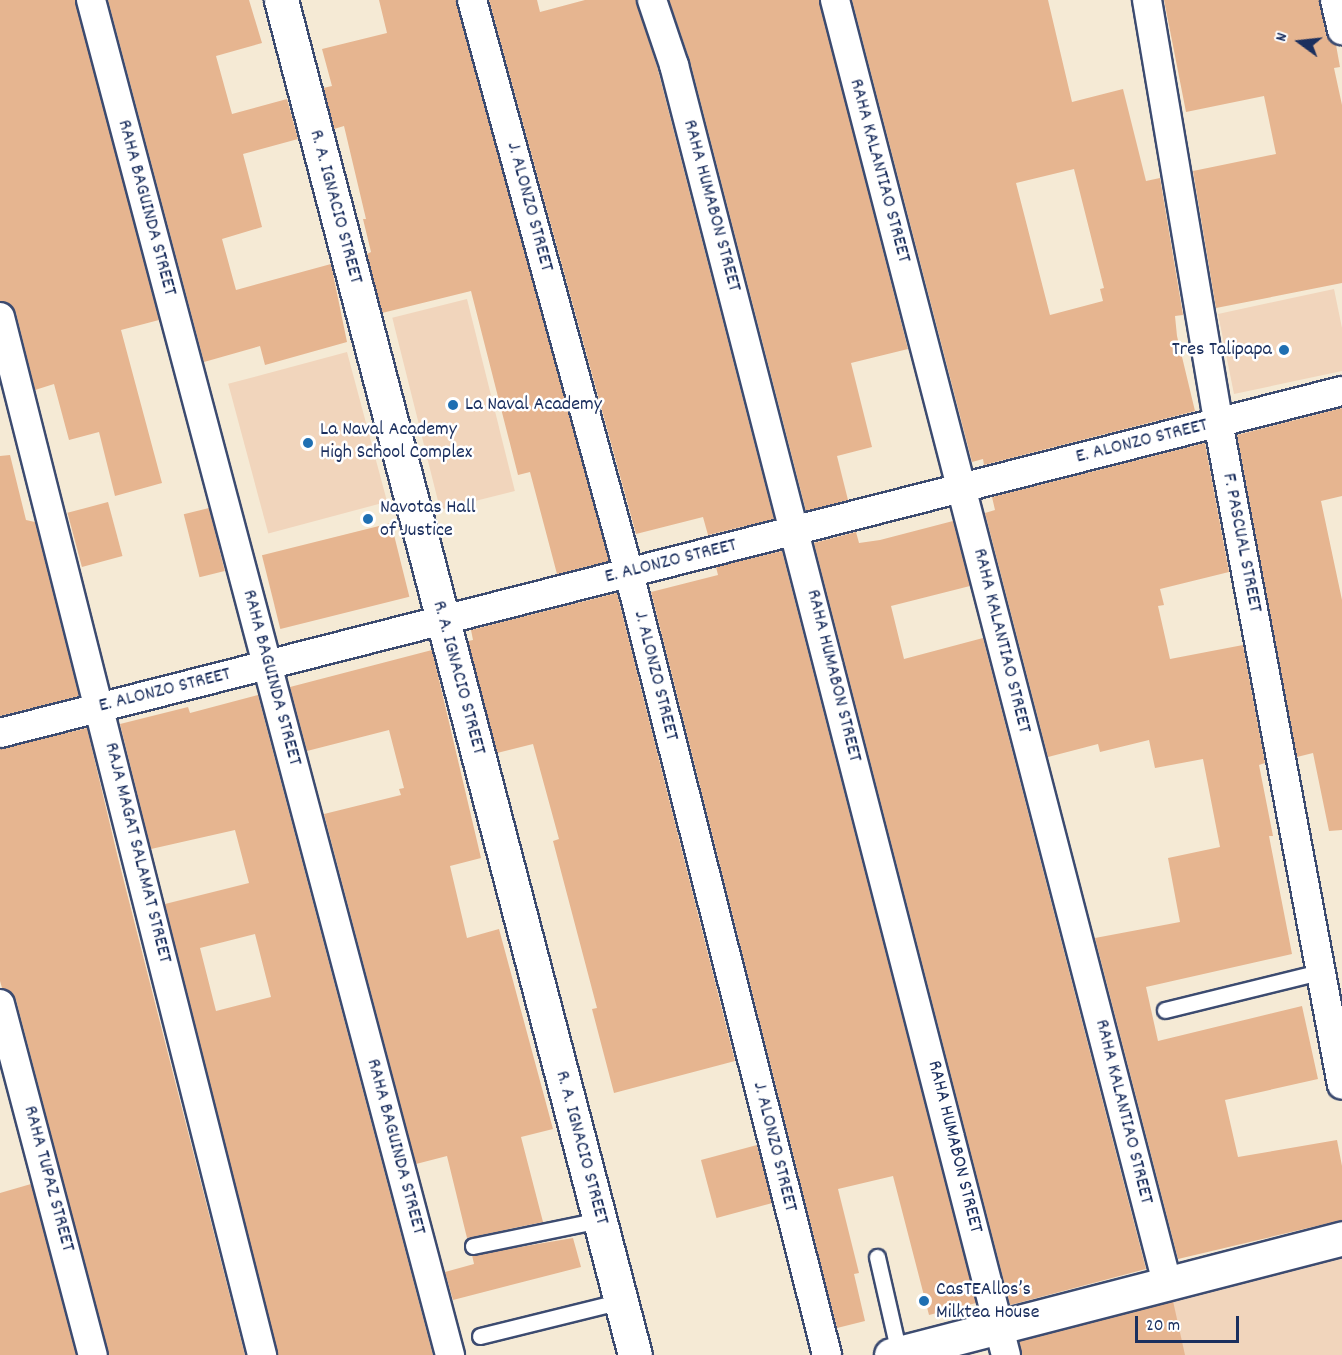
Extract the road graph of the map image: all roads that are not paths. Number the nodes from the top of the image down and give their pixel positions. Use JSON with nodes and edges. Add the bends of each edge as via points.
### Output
{"nodes":[{"id":1,"x":91,"y":0,"type":"edge"},
{"id":2,"x":281,"y":0,"type":"edge"},
{"id":3,"x":472,"y":0,"type":"edge"},
{"id":4,"x":652,"y":0,"type":"edge"},
{"id":5,"x":835,"y":0,"type":"edge"},
{"id":6,"x":1147,"y":0,"type":"edge"},
{"id":7,"x":1335,"y":0,"type":"edge"},
{"id":8,"x":1342,"y":30,"type":"edge"},
{"id":9,"x":0,"y":317,"type":"edge"},
{"id":10,"x":1342,"y":391,"type":"edge"},
{"id":11,"x":1218,"y":422,"type":"junction"},
{"id":12,"x":962,"y":488,"type":"junction"},
{"id":13,"x":795,"y":530,"type":"junction"},
{"id":14,"x":629,"y":573,"type":"junction"},
{"id":15,"x":443,"y":620,"type":"junction"},
{"id":16,"x":267,"y":665,"type":"junction"},
{"id":17,"x":100,"y":708,"type":"junction"},
{"id":18,"x":0,"y":733,"type":"edge"},
{"id":19,"x":1320,"y":972,"type":"junction"},
{"id":20,"x":0,"y":1004,"type":"edge"},
{"id":21,"x":1165,"y":1010,"type":"dead end"},
{"id":22,"x":1342,"y":1084,"type":"edge"},
{"id":23,"x":600,"y":1220,"type":"junction"},
{"id":24,"x":1342,"y":1238,"type":"edge"},
{"id":25,"x":473,"y":1246,"type":"dead end"},
{"id":26,"x":877,"y":1257,"type":"dead end"},
{"id":27,"x":1167,"y":1283,"type":"junction"},
{"id":28,"x":621,"y":1301,"type":"junction"},
{"id":29,"x":480,"y":1336,"type":"dead end"},
{"id":30,"x":1003,"y":1341,"type":"edge"},
{"id":31,"x":895,"y":1354,"type":"edge"},
{"id":32,"x":93,"y":1355,"type":"edge"},
{"id":33,"x":262,"y":1355,"type":"edge"},
{"id":34,"x":450,"y":1355,"type":"edge"},
{"id":35,"x":635,"y":1355,"type":"edge"},
{"id":36,"x":827,"y":1355,"type":"edge"}],
"edges":[{"from":1,"to":16,"type":"street","name":"RAHA BAGUINDA STREET"},
{"from":2,"to":15,"type":"street","name":"R. A. IGNACIO STREET"},
{"from":3,"to":14,"type":"street","name":"J. ALONZO STREET"},
{"from":4,"to":13,"type":"street","name":"RAHA HUMABON STREET","via":[[674,65]]},
{"from":5,"to":12,"type":"street","name":"RAHA KALANTIAO STREET"},
{"from":6,"to":11,"type":"street","name":"F. PASCUAL STREET"},
{"from":7,"to":8,"type":"street"},
{"from":9,"to":17,"type":"street","name":"RAJA MAGAT SALAMAT STREET"},
{"from":10,"to":11,"type":"street","name":"E. ALONZO STREET"},
{"from":11,"to":12,"type":"street","name":"E. ALONZO STREET"},
{"from":11,"to":19,"type":"street","name":"F. PASCUAL STREET"},
{"from":12,"to":13,"type":"street","name":"E. ALONZO STREET"},
{"from":12,"to":27,"type":"street","name":"RAHA KALANTIAO STREET"},
{"from":13,"to":14,"type":"street","name":"E. ALONZO STREET"},
{"from":13,"to":30,"type":"street","name":"RAHA HUMABON STREET"},
{"from":14,"to":15,"type":"street","name":"E. ALONZO STREET"},
{"from":14,"to":36,"type":"street","name":"J. ALONZO STREET"},
{"from":15,"to":16,"type":"street","name":"E. ALONZO STREET"},
{"from":15,"to":23,"type":"street","name":"R. A. IGNACIO STREET"},
{"from":16,"to":17,"type":"street","name":"E. ALONZO STREET"},
{"from":16,"to":34,"type":"street","name":"RAHA BAGUINDA STREET"},
{"from":17,"to":18,"type":"street","name":"E. ALONZO STREET"},
{"from":17,"to":33,"type":"street","name":"RAJA MAGAT SALAMAT STREET"},
{"from":19,"to":21,"type":"lane"},
{"from":19,"to":22,"type":"street","name":"F. PASCUAL STREET"},
{"from":20,"to":32,"type":"street","name":"RAHA TUPAZ STREET"},
{"from":23,"to":25,"type":"lane"},
{"from":23,"to":28,"type":"street","name":"R. A. IGNACIO STREET"},
{"from":24,"to":27,"type":"street"},
{"from":26,"to":31,"type":"lane"},
{"from":27,"to":30,"type":"street"},
{"from":28,"to":29,"type":"lane"},
{"from":28,"to":35,"type":"street","name":"R. A. IGNACIO STREET"},
{"from":30,"to":31,"type":"street"}]}
